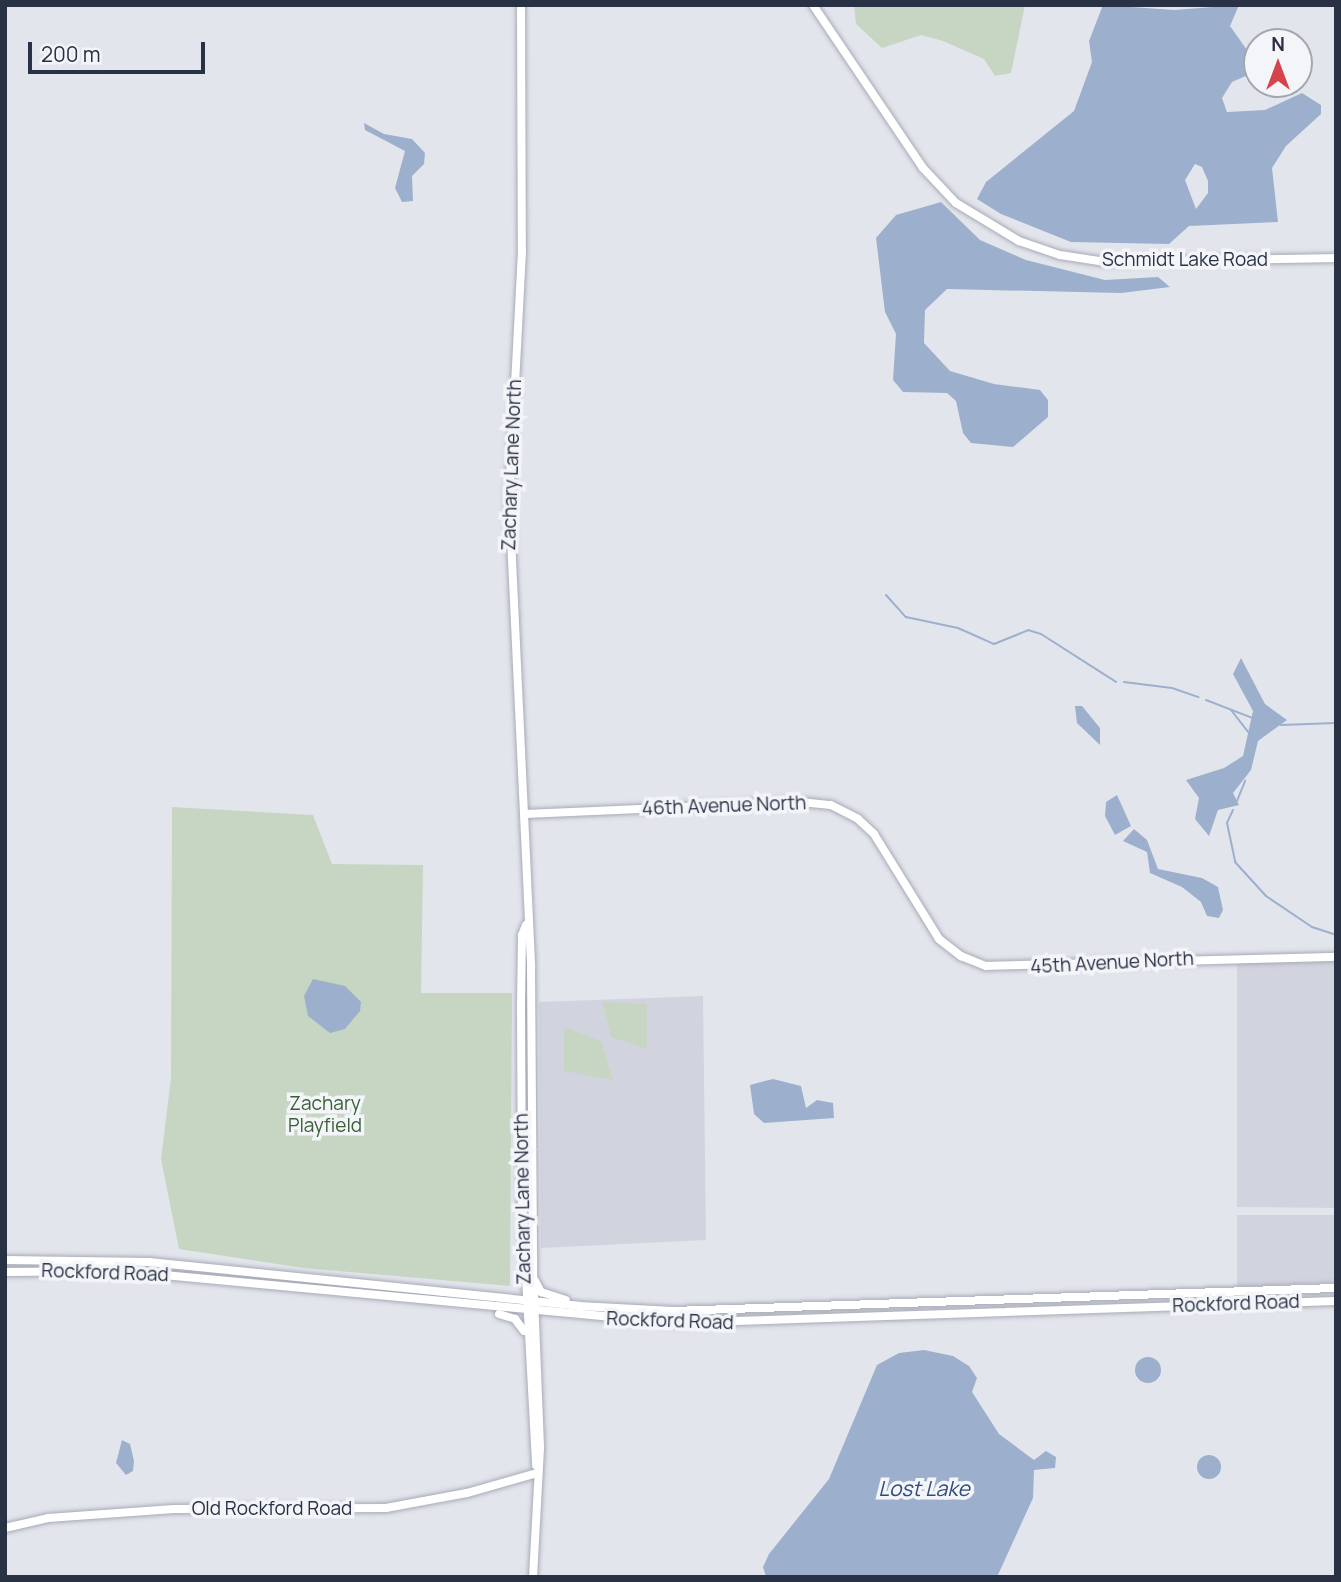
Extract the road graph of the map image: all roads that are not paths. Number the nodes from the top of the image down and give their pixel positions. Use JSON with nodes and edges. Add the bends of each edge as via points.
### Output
{"nodes":[{"id":1,"x":521,"y":5,"type":"edge"},
{"id":2,"x":813,"y":5,"type":"edge"},
{"id":3,"x":1336,"y":258,"type":"edge"},
{"id":4,"x":525,"y":814,"type":"junction"},
{"id":5,"x":915,"y":905,"type":"joint"},
{"id":6,"x":526,"y":925,"type":"junction"},
{"id":7,"x":1336,"y":957,"type":"edge"},
{"id":8,"x":5,"y":1260,"type":"edge"},
{"id":9,"x":5,"y":1272,"type":"edge"},
{"id":10,"x":533,"y":1272,"type":"junction"},
{"id":11,"x":1336,"y":1288,"type":"edge"},
{"id":12,"x":524,"y":1300,"type":"junction"},
{"id":13,"x":534,"y":1301,"type":"junction"},
{"id":14,"x":1336,"y":1301,"type":"edge"},
{"id":15,"x":428,"y":1302,"type":"junction"},
{"id":16,"x":600,"y":1307,"type":"junction"},
{"id":17,"x":525,"y":1312,"type":"junction"},
{"id":18,"x":535,"y":1313,"type":"junction"},
{"id":19,"x":526,"y":1335,"type":"junction"},
{"id":20,"x":534,"y":1408,"type":"junction"},
{"id":21,"x":537,"y":1473,"type":"junction"},
{"id":22,"x":5,"y":1528,"type":"edge"},
{"id":23,"x":533,"y":1577,"type":"edge"}],
"edges":[{"from":1,"to":4,"type":"street","name":"Zachary Lane North","via":[[521,259],[509,496],[511,607]]},
{"from":2,"to":3,"type":"street","name":"Schmidt Lake Road","via":[[923,168],[956,203],[1019,241],[1105,262]]},
{"from":4,"to":5,"type":"street","name":"46th Avenue North","via":[[800,802],[831,806],[858,818],[874,834]]},
{"from":4,"to":6,"type":"street","name":"Zachary Lane North"},
{"from":5,"to":7,"type":"street","name":"45th Avenue North","via":[[953,951],[972,962],[999,968],[1220,957]]},
{"from":6,"to":10,"type":"street","name":"Zachary Lane North","via":[[532,989]]},
{"from":6,"to":12,"type":"street","name":"Zachary Lane North","via":[[521,1007]]},
{"from":8,"to":12,"type":"street","name":"Rockford Road","via":[[149,1262]]},
{"from":9,"to":15,"type":"street","name":"Rockford Road","via":[[121,1271]]},
{"from":10,"to":13,"type":"street","name":"Zachary Lane North"},
{"from":10,"to":16,"type":"street","via":[[535,1284],[550,1297]]},
{"from":11,"to":16,"type":"street","name":"Rockford Road","via":[[778,1310]]},
{"from":12,"to":13,"type":"street","name":"Rockford Road"},
{"from":12,"to":17,"type":"street","name":"Zachary Lane North"},
{"from":13,"to":16,"type":"street","name":"Rockford Road"},
{"from":13,"to":18,"type":"street","name":"Zachary Lane North"},
{"from":14,"to":18,"type":"street","name":"Rockford Road","via":[[739,1324]]},
{"from":15,"to":17,"type":"street","name":"Rockford Road"},
{"from":15,"to":19,"type":"street","via":[[438,1308],[508,1316]]},
{"from":17,"to":18,"type":"street","name":"Rockford Road"},
{"from":17,"to":19,"type":"street","name":"Zachary Lane North"},
{"from":18,"to":20,"type":"street","name":"Zachary Lane North"},
{"from":19,"to":20,"type":"street","name":"Zachary Lane North"},
{"from":20,"to":21,"type":"street","name":"Zachary Lane North"},
{"from":21,"to":22,"type":"street","name":"Old Rockford Road","via":[[467,1493],[386,1508],[161,1510],[48,1518]]},
{"from":21,"to":23,"type":"street","name":"Zachary Lane North"}]}
